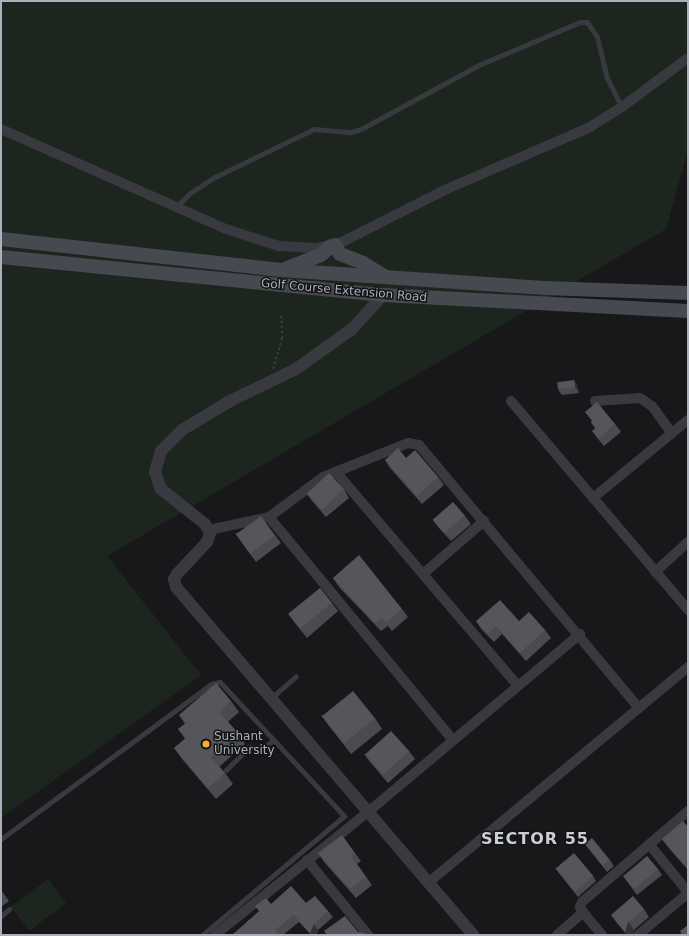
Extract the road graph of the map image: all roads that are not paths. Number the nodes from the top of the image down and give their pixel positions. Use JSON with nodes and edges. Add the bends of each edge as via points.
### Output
{"nodes":[{"id":1,"x":688,"y":58,"type":"edge"},
{"id":2,"x":622,"y":107,"type":"junction"},
{"id":3,"x":1,"y":129,"type":"edge"},
{"id":4,"x":175,"y":208,"type":"junction"},
{"id":5,"x":1,"y":239,"type":"edge"},
{"id":6,"x":333,"y":245,"type":"junction"},
{"id":7,"x":1,"y":257,"type":"edge"},
{"id":8,"x":231,"y":265,"type":"junction"},
{"id":9,"x":281,"y":270,"type":"junction"},
{"id":10,"x":386,"y":278,"type":"junction"},
{"id":11,"x":230,"y":281,"type":"junction"},
{"id":12,"x":521,"y":287,"type":"junction"},
{"id":13,"x":688,"y":293,"type":"edge"},
{"id":14,"x":383,"y":295,"type":"junction"},
{"id":15,"x":519,"y":304,"type":"junction"},
{"id":16,"x":688,"y":311,"type":"edge"},
{"id":17,"x":511,"y":401,"type":"dead end"},
{"id":18,"x":595,"y":401,"type":"dead end"},
{"id":19,"x":688,"y":420,"type":"edge"},
{"id":20,"x":672,"y":434,"type":"junction"},
{"id":21,"x":336,"y":472,"type":"junction"},
{"id":22,"x":593,"y":498,"type":"junction"},
{"id":23,"x":269,"y":517,"type":"junction"},
{"id":24,"x":484,"y":521,"type":"junction"},
{"id":25,"x":209,"y":530,"type":"junction"},
{"id":26,"x":688,"y":542,"type":"edge"},
{"id":27,"x":656,"y":572,"type":"junction"},
{"id":28,"x":422,"y":574,"type":"junction"},
{"id":29,"x":688,"y":610,"type":"edge"},
{"id":30,"x":580,"y":634,"type":"junction"},
{"id":31,"x":688,"y":667,"type":"edge"},
{"id":32,"x":296,"y":676,"type":"dead end"},
{"id":33,"x":517,"y":685,"type":"junction"},
{"id":34,"x":271,"y":698,"type":"junction"},
{"id":35,"x":639,"y":708,"type":"junction"},
{"id":36,"x":274,"y":740,"type":"junction"},
{"id":37,"x":453,"y":740,"type":"junction"},
{"id":38,"x":226,"y":770,"type":"dead end"},
{"id":39,"x":688,"y":811,"type":"edge"},
{"id":40,"x":368,"y":812,"type":"junction"},
{"id":41,"x":1,"y":839,"type":"edge"},
{"id":42,"x":649,"y":844,"type":"junction"},
{"id":43,"x":307,"y":860,"type":"junction"},
{"id":44,"x":428,"y":883,"type":"junction"},
{"id":45,"x":688,"y":893,"type":"edge"},
{"id":46,"x":9,"y":909,"type":"dead end"},
{"id":47,"x":350,"y":912,"type":"junction"},
{"id":48,"x":583,"y":912,"type":"junction"},
{"id":49,"x":1,"y":916,"type":"edge"},
{"id":50,"x":339,"y":921,"type":"edge"},
{"id":51,"x":202,"y":935,"type":"edge"},
{"id":52,"x":215,"y":935,"type":"edge"},
{"id":53,"x":368,"y":935,"type":"edge"},
{"id":54,"x":473,"y":935,"type":"edge"},
{"id":55,"x":557,"y":935,"type":"edge"},
{"id":56,"x":602,"y":935,"type":"edge"},
{"id":57,"x":638,"y":935,"type":"edge"}],
"edges":[{"from":1,"to":2,"type":"street"},
{"from":2,"to":4,"type":"lane","via":[[607,78],[597,37],[587,22],[580,22],[479,65],[361,129],[351,132],[314,129],[215,176],[190,193]]},
{"from":2,"to":6,"type":"street","via":[[590,127],[447,189]]},
{"from":3,"to":4,"type":"street"},
{"from":4,"to":6,"type":"street","via":[[226,229],[279,246],[299,248]]},
{"from":5,"to":8,"type":"main road","name":"Golf Course Extension Road"},
{"from":6,"to":9,"type":"main road","via":[[315,258]]},
{"from":6,"to":10,"type":"main road","via":[[340,254],[363,263]]},
{"from":7,"to":11,"type":"main road","name":"Golf Course Extension Road"},
{"from":8,"to":9,"type":"main road","name":"Golf Course Extension Road"},
{"from":8,"to":11,"type":"main road"},
{"from":9,"to":10,"type":"main road","name":"Golf Course Extension Road"},
{"from":10,"to":12,"type":"main road","name":"Golf Course Extension Road"},
{"from":11,"to":14,"type":"main road","name":"Golf Course Extension Road"},
{"from":12,"to":13,"type":"main road","name":"Golf Course Extension Road"},
{"from":12,"to":15,"type":"main road"},
{"from":14,"to":15,"type":"main road","name":"Golf Course Extension Road"},
{"from":14,"to":25,"type":"street","via":[[352,329],[296,370],[182,430],[170,440],[158,458],[155,472],[161,489]]},
{"from":15,"to":16,"type":"main road","name":"Golf Course Extension Road"},
{"from":17,"to":22,"type":"street"},
{"from":18,"to":20,"type":"street","via":[[640,398],[652,406]]},
{"from":19,"to":20,"type":"street"},
{"from":20,"to":22,"type":"street"},
{"from":21,"to":23,"type":"street","via":[[312,482]]},
{"from":21,"to":24,"type":"street","via":[[408,444],[416,444],[425,451]]},
{"from":21,"to":28,"type":"street"},
{"from":22,"to":27,"type":"street"},
{"from":23,"to":25,"type":"street"},
{"from":23,"to":37,"type":"street"},
{"from":24,"to":28,"type":"street"},
{"from":24,"to":30,"type":"street"},
{"from":25,"to":34,"type":"street","via":[[207,542],[177,574],[174,583]]},
{"from":26,"to":27,"type":"street"},
{"from":27,"to":29,"type":"street"},
{"from":28,"to":33,"type":"street"},
{"from":30,"to":33,"type":"street"},
{"from":30,"to":35,"type":"street"},
{"from":31,"to":35,"type":"street"},
{"from":32,"to":34,"type":"lane"},
{"from":33,"to":37,"type":"street"},
{"from":34,"to":40,"type":"street"},
{"from":35,"to":44,"type":"street"},
{"from":36,"to":38,"type":"lane","via":[[262,748],[249,747]]},
{"from":36,"to":41,"type":"lane","via":[[224,684],[215,682]]},
{"from":36,"to":51,"type":"lane","via":[[344,816]]},
{"from":37,"to":40,"type":"street"},
{"from":39,"to":42,"type":"street"},
{"from":40,"to":43,"type":"street"},
{"from":40,"to":44,"type":"street"},
{"from":42,"to":45,"type":"street"},
{"from":42,"to":48,"type":"street","via":[[582,902],[580,907]]},
{"from":43,"to":47,"type":"street"},
{"from":43,"to":52,"type":"street"},
{"from":44,"to":54,"type":"street"},
{"from":45,"to":57,"type":"street"},
{"from":46,"to":49,"type":"lane"},
{"from":47,"to":50,"type":"street"},
{"from":47,"to":53,"type":"street"},
{"from":48,"to":55,"type":"street"},
{"from":48,"to":56,"type":"street"}]}
